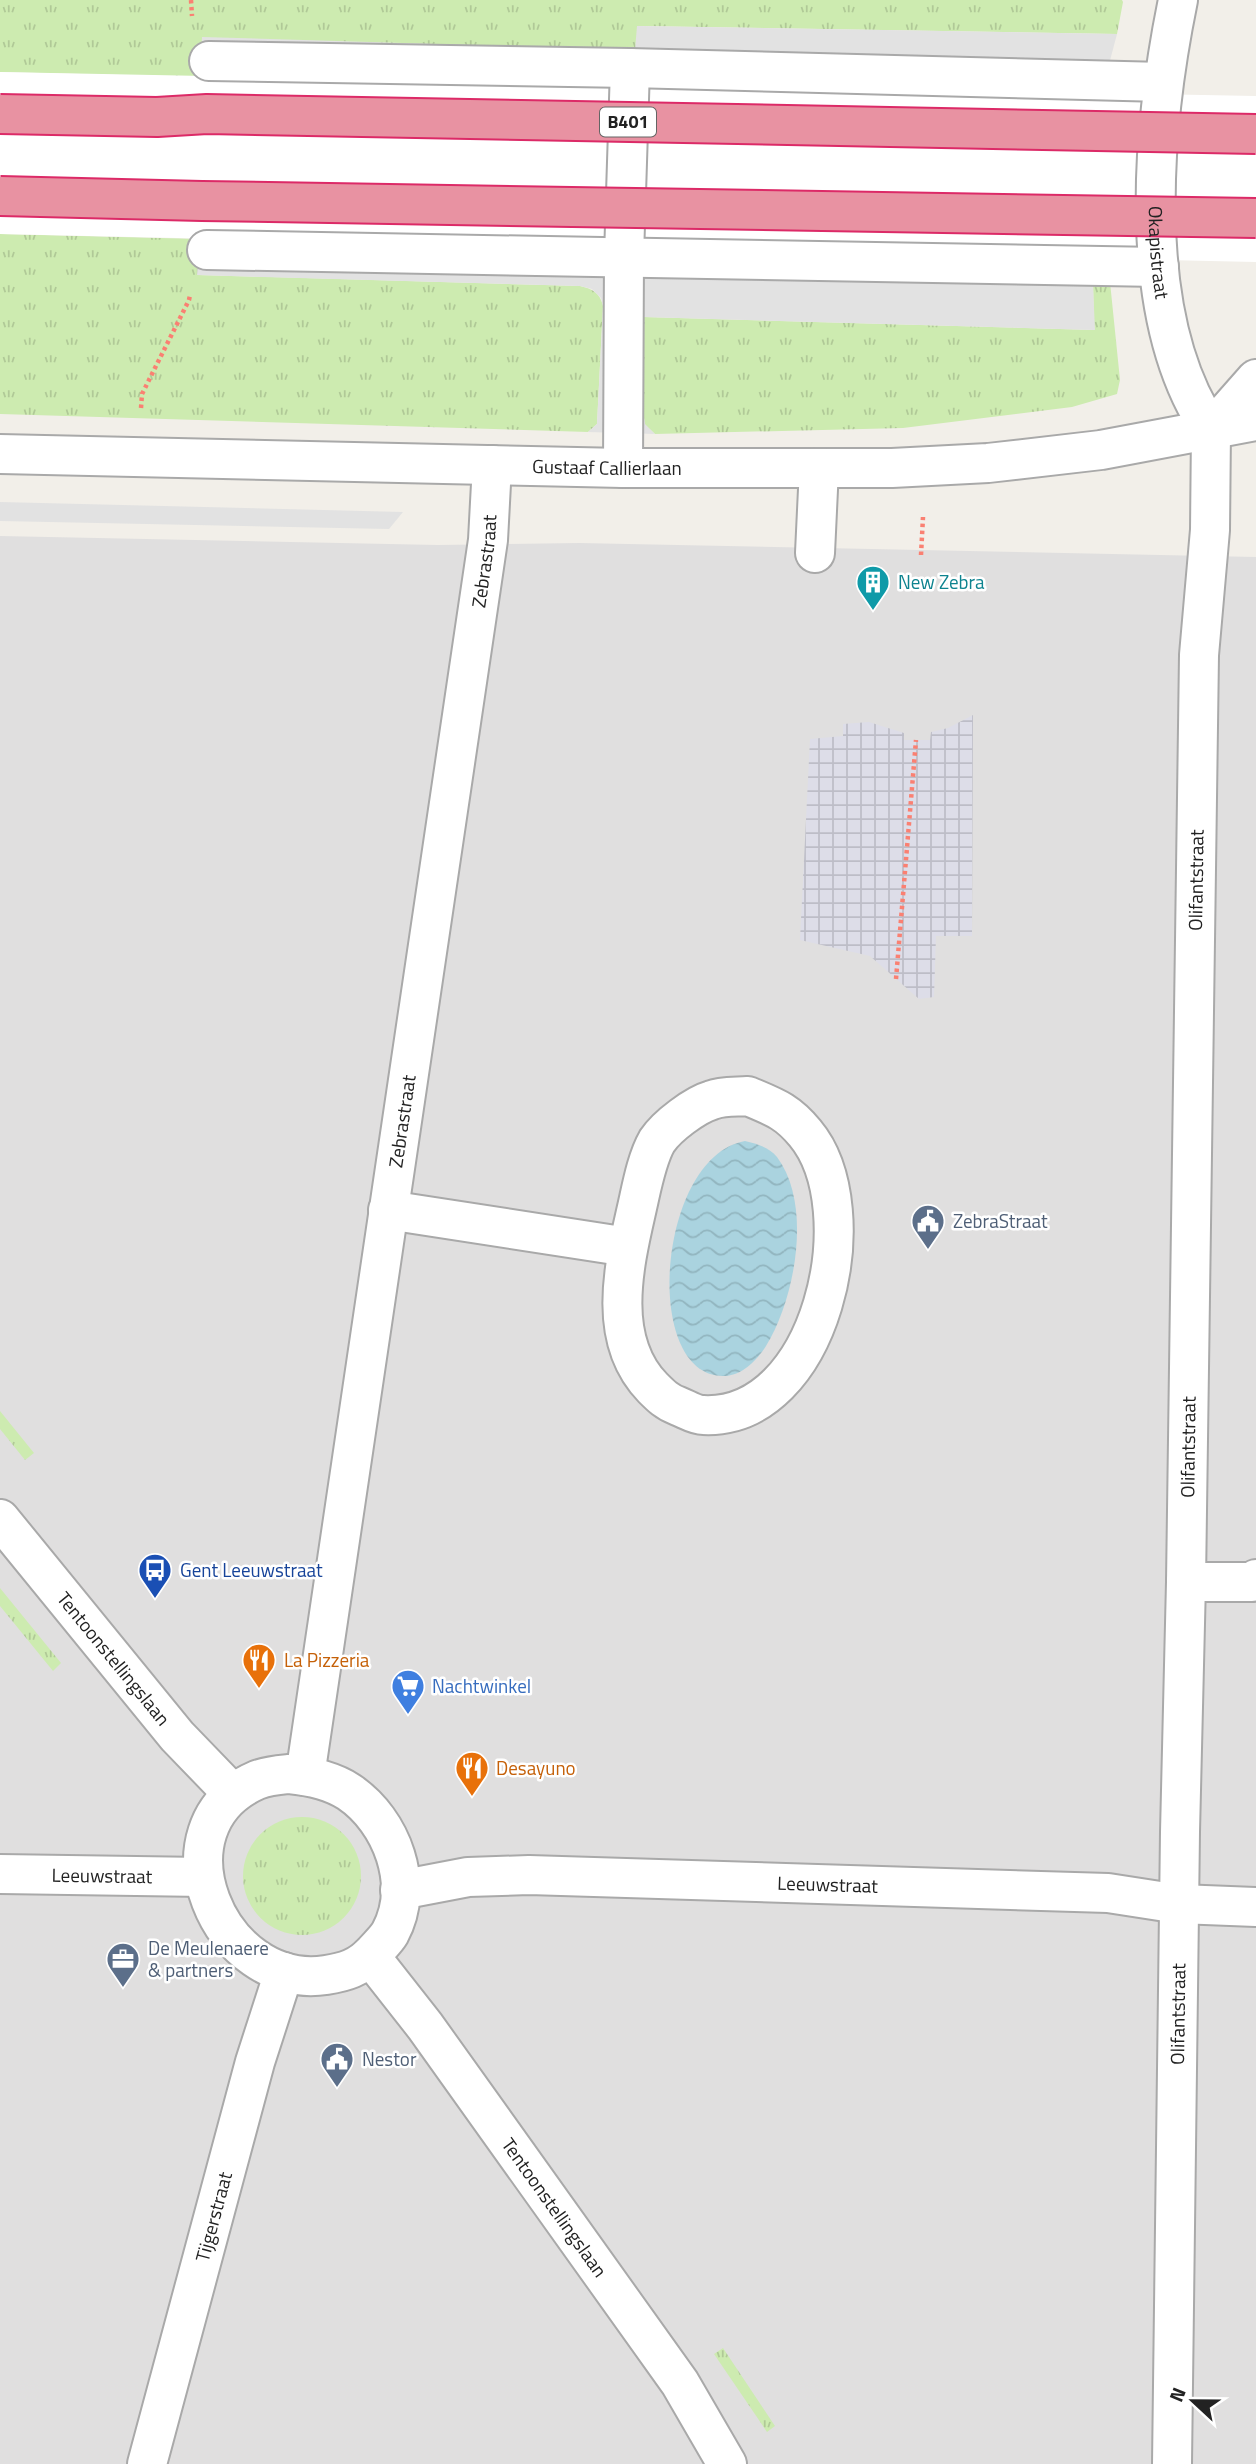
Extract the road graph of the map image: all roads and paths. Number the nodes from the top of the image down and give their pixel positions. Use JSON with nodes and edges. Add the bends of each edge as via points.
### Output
{"nodes":[{"id":1,"x":1178,"y":0,"type":"edge"},
{"id":2,"x":209,"y":61,"type":"dead end"},
{"id":3,"x":630,"y":68,"type":"junction"},
{"id":4,"x":1163,"y":82,"type":"junction"},
{"id":5,"x":0,"y":114,"type":"edge"},
{"id":6,"x":1256,"y":134,"type":"edge"},
{"id":7,"x":0,"y":196,"type":"edge"},
{"id":8,"x":1256,"y":218,"type":"edge"},
{"id":9,"x":208,"y":250,"type":"joint"},
{"id":10,"x":624,"y":256,"type":"junction"},
{"id":11,"x":1159,"y":267,"type":"junction"},
{"id":12,"x":1256,"y":379,"type":"edge"},
{"id":13,"x":1256,"y":421,"type":"edge"},
{"id":14,"x":1211,"y":430,"type":"junction"},
{"id":15,"x":0,"y":454,"type":"edge"},
{"id":16,"x":137,"y":456,"type":"junction"},
{"id":17,"x":492,"y":465,"type":"junction"},
{"id":18,"x":623,"y":468,"type":"junction"},
{"id":19,"x":819,"y":468,"type":"junction"},
{"id":20,"x":815,"y":553,"type":"dead end"},
{"id":21,"x":916,"y":740,"type":"dead end"},
{"id":22,"x":896,"y":979,"type":"dead end"},
{"id":23,"x":388,"y":1210,"type":"junction"},
{"id":24,"x":628,"y":1247,"type":"junction"},
{"id":25,"x":0,"y":1519,"type":"edge"},
{"id":26,"x":1256,"y":1579,"type":"edge"},
{"id":27,"x":1186,"y":1582,"type":"junction"},
{"id":28,"x":305,"y":1776,"type":"junction"},
{"id":29,"x":233,"y":1794,"type":"junction"},
{"id":30,"x":0,"y":1874,"type":"edge"},
{"id":31,"x":204,"y":1877,"type":"junction"},
{"id":32,"x":400,"y":1890,"type":"junction"},
{"id":33,"x":1180,"y":1904,"type":"junction"},
{"id":34,"x":1256,"y":1907,"type":"edge"},
{"id":35,"x":370,"y":1956,"type":"junction"},
{"id":36,"x":284,"y":1972,"type":"junction"},
{"id":37,"x":147,"y":2464,"type":"edge"},
{"id":38,"x":727,"y":2464,"type":"edge"},
{"id":39,"x":1172,"y":2464,"type":"edge"}],
"edges":[{"from":1,"to":4,"type":"street","name":"Okapistraat"},
{"from":2,"to":3,"type":"street"},
{"from":3,"to":4,"type":"street"},
{"from":3,"to":10,"type":"street"},
{"from":4,"to":11,"type":"street","name":"Okapistraat","via":[[1156,184]]},
{"from":5,"to":6,"type":"highway","number":"B401","bridge":true},
{"from":7,"to":8,"type":"highway","bridge":true},
{"from":9,"to":10,"type":"street"},
{"from":9,"to":16,"type":"path","via":[[192,261],[190,300],[142,394]]},
{"from":10,"to":11,"type":"street"},
{"from":10,"to":18,"type":"street"},
{"from":11,"to":14,"type":"street","name":"Okapistraat","via":[[1173,349],[1195,406]]},
{"from":12,"to":14,"type":"street"},
{"from":13,"to":14,"type":"street","name":"Gustaaf Callierlaan"},
{"from":14,"to":19,"type":"street","name":"Gustaaf Callierlaan","via":[[1101,450],[988,463]]},
{"from":14,"to":27,"type":"street","name":"Olifantstraat","via":[[1210,530],[1199,655]]},
{"from":15,"to":16,"type":"street","name":"Gustaaf Callierlaan"},
{"from":16,"to":17,"type":"street","name":"Gustaaf Callierlaan"},
{"from":17,"to":18,"type":"street","name":"Gustaaf Callierlaan"},
{"from":17,"to":23,"type":"street","name":"Zebrastraat","via":[[488,540]]},
{"from":18,"to":19,"type":"street","name":"Gustaaf Callierlaan"},
{"from":19,"to":20,"type":"street"},
{"from":21,"to":22,"type":"path"},
{"from":23,"to":24,"type":"street"},
{"from":23,"to":28,"type":"street","name":"Zebrastraat"},
{"from":24,"to":24,"type":"street","via":[[622,1300],[627,1346],[642,1377],[667,1402],[701,1415],[737,1412],[767,1395],[792,1371],[810,1341],[831,1271],[831,1199],[822,1165],[807,1135],[782,1110],[748,1096],[712,1099],[682,1116],[657,1140]]},
{"from":25,"to":29,"type":"street","name":"Tentoonstellingslaan","via":[[177,1735]]},
{"from":26,"to":27,"type":"street"},
{"from":27,"to":33,"type":"street","name":"Olifantstraat"},
{"from":28,"to":29,"type":"street","via":[[259,1779]]},
{"from":28,"to":32,"type":"street","via":[[349,1792],[374,1815],[391,1842]]},
{"from":29,"to":31,"type":"street","via":[[215,1816],[204,1845]]},
{"from":30,"to":31,"type":"street","name":"Leeuwstraat"},
{"from":31,"to":36,"type":"street","via":[[212,1908],[230,1936],[254,1958]]},
{"from":32,"to":33,"type":"street","name":"Leeuwstraat","via":[[468,1877],[529,1875],[1108,1893]]},
{"from":32,"to":35,"type":"street","via":[[390,1934]]},
{"from":33,"to":34,"type":"street","name":"Leeuwstraat"},
{"from":33,"to":39,"type":"street","name":"Olifantstraat"},
{"from":35,"to":36,"type":"street","via":[[350,1971],[315,1977]]},
{"from":35,"to":38,"type":"street","name":"Tentoonstellingslaan","via":[[680,2383]]},
{"from":36,"to":37,"type":"street","name":"Tijgerstraat","via":[[255,2062]]}]}
